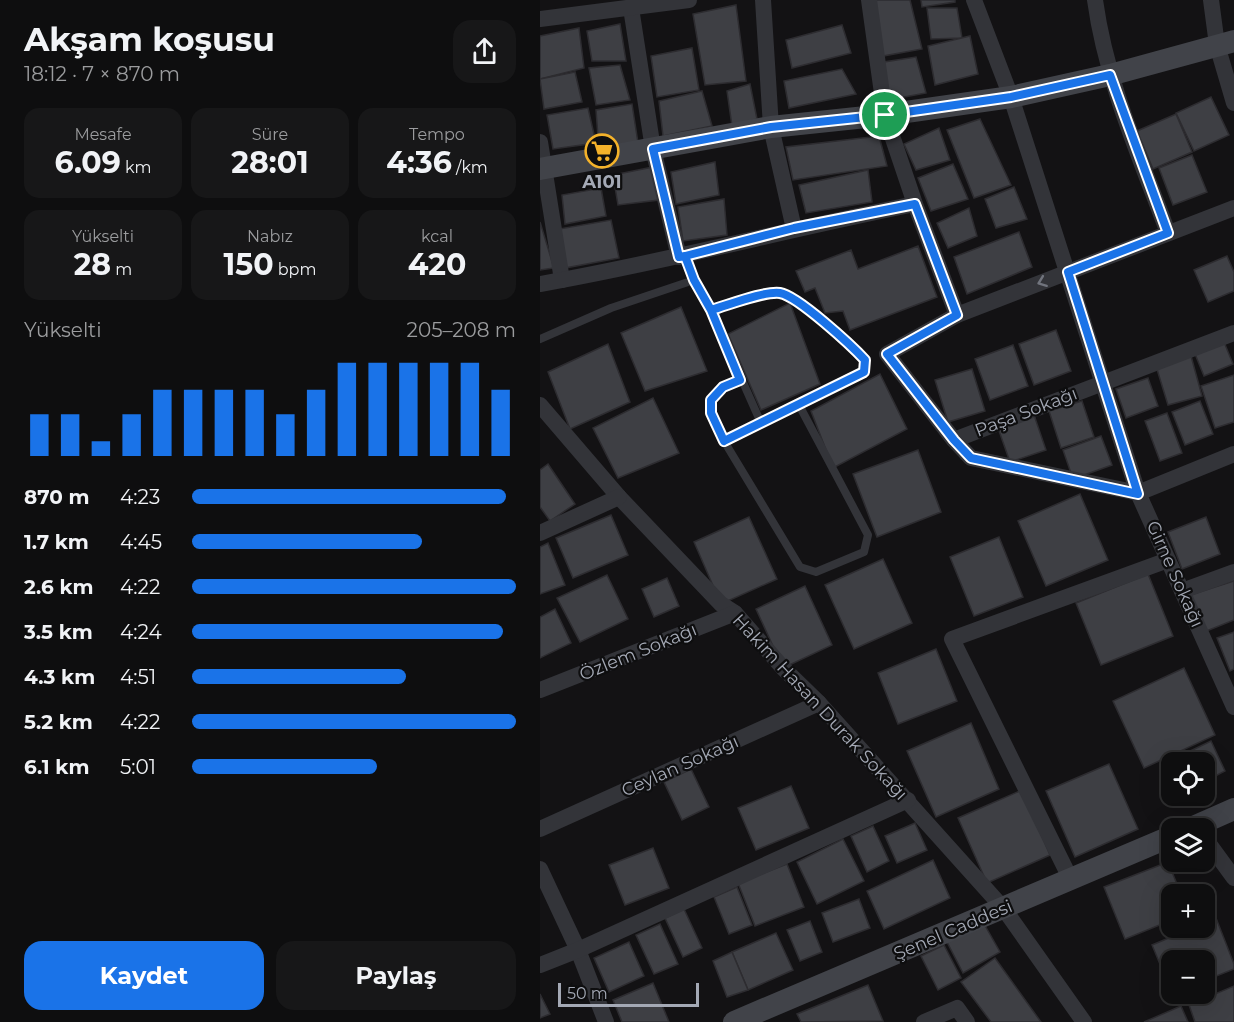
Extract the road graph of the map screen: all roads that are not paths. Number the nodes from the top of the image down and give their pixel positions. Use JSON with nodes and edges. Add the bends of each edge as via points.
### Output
{"nodes":[{"id":1,"x":689,"y":0,"type":"edge"},
{"id":2,"x":764,"y":0,"type":"edge"},
{"id":3,"x":869,"y":0,"type":"edge"},
{"id":4,"x":974,"y":0,"type":"edge"},
{"id":5,"x":1095,"y":0,"type":"edge"},
{"id":6,"x":1211,"y":0,"type":"edge"},
{"id":7,"x":589,"y":6,"type":"edge"},
{"id":8,"x":631,"y":8,"type":"junction"},
{"id":9,"x":540,"y":19,"type":"edge"},
{"id":10,"x":1225,"y":43,"type":"edge"},
{"id":11,"x":1110,"y":75,"type":"junction"},
{"id":12,"x":1011,"y":97,"type":"junction"},
{"id":13,"x":1234,"y":103,"type":"edge"},
{"id":14,"x":885,"y":115,"type":"junction"},
{"id":15,"x":771,"y":127,"type":"junction"},
{"id":16,"x":540,"y":141,"type":"edge"},
{"id":17,"x":653,"y":149,"type":"junction"},
{"id":18,"x":542,"y":169,"type":"edge"},
{"id":19,"x":915,"y":204,"type":"junction"},
{"id":20,"x":1234,"y":208,"type":"edge"},
{"id":21,"x":794,"y":228,"type":"junction"},
{"id":22,"x":1168,"y":233,"type":"junction"},
{"id":23,"x":682,"y":257,"type":"junction"},
{"id":24,"x":1068,"y":272,"type":"junction"},
{"id":25,"x":562,"y":280,"type":"junction"},
{"id":26,"x":694,"y":280,"type":"junction"},
{"id":27,"x":540,"y":284,"type":"edge"},
{"id":28,"x":711,"y":310,"type":"junction"},
{"id":29,"x":957,"y":315,"type":"junction"},
{"id":30,"x":1234,"y":333,"type":"edge"},
{"id":31,"x":540,"y":339,"type":"edge"},
{"id":32,"x":740,"y":380,"type":"junction"},
{"id":33,"x":1102,"y":382,"type":"junction"},
{"id":34,"x":540,"y":405,"type":"edge"},
{"id":35,"x":799,"y":405,"type":"junction"},
{"id":36,"x":761,"y":423,"type":"junction"},
{"id":37,"x":954,"y":440,"type":"junction"},
{"id":38,"x":724,"y":441,"type":"junction"},
{"id":39,"x":1234,"y":454,"type":"edge"},
{"id":40,"x":1138,"y":494,"type":"junction"},
{"id":41,"x":619,"y":497,"type":"junction"},
{"id":42,"x":540,"y":533,"type":"edge"},
{"id":43,"x":1168,"y":560,"type":"junction"},
{"id":44,"x":1234,"y":572,"type":"edge"},
{"id":45,"x":1182,"y":591,"type":"junction"},
{"id":46,"x":735,"y":613,"type":"junction"},
{"id":47,"x":540,"y":690,"type":"edge"},
{"id":48,"x":1232,"y":696,"type":"edge"},
{"id":49,"x":819,"y":703,"type":"junction"},
{"id":50,"x":908,"y":800,"type":"junction"},
{"id":51,"x":1234,"y":809,"type":"edge"},
{"id":52,"x":1215,"y":820,"type":"edge"},
{"id":53,"x":540,"y":830,"type":"edge"},
{"id":54,"x":1161,"y":841,"type":"edge"},
{"id":55,"x":1215,"y":853,"type":"edge"},
{"id":56,"x":540,"y":869,"type":"edge"},
{"id":57,"x":1234,"y":878,"type":"edge"},
{"id":58,"x":1071,"y":880,"type":"junction"},
{"id":59,"x":1004,"y":909,"type":"junction"},
{"id":60,"x":578,"y":950,"type":"junction"},
{"id":61,"x":540,"y":965,"type":"edge"},
{"id":62,"x":606,"y":1022,"type":"edge"},
{"id":63,"x":734,"y":1022,"type":"edge"},
{"id":64,"x":924,"y":1022,"type":"edge"},
{"id":65,"x":967,"y":1022,"type":"edge"},
{"id":66,"x":1084,"y":1022,"type":"edge"}],
"edges":[{"from":1,"to":8,"type":"street"},
{"from":2,"to":15,"type":"street"},
{"from":3,"to":14,"type":"street"},
{"from":4,"to":12,"type":"street","name":"Girne Sokağı"},
{"from":5,"to":11,"type":"street"},
{"from":6,"to":10,"type":"street"},
{"from":7,"to":8,"type":"street"},
{"from":7,"to":9,"type":"street"},
{"from":8,"to":17,"type":"street"},
{"from":10,"to":11,"type":"street"},
{"from":10,"to":13,"type":"street"},
{"from":11,"to":12,"type":"street"},
{"from":11,"to":22,"type":"street"},
{"from":12,"to":14,"type":"street"},
{"from":12,"to":24,"type":"street","name":"Girne Sokağı"},
{"from":14,"to":15,"type":"street"},
{"from":14,"to":19,"type":"street"},
{"from":15,"to":17,"type":"street"},
{"from":15,"to":21,"type":"street"},
{"from":16,"to":18,"type":"street"},
{"from":17,"to":18,"type":"street"},
{"from":17,"to":23,"type":"street"},
{"from":18,"to":25,"type":"street"},
{"from":19,"to":21,"type":"street"},
{"from":19,"to":29,"type":"street"},
{"from":20,"to":22,"type":"street"},
{"from":21,"to":23,"type":"street"},
{"from":22,"to":24,"type":"street"},
{"from":23,"to":25,"type":"street"},
{"from":23,"to":26,"type":"lane"},
{"from":24,"to":29,"type":"street","one_way":true},
{"from":24,"to":33,"type":"street","name":"Girne Sokağı"},
{"from":25,"to":27,"type":"street"},
{"from":26,"to":28,"type":"lane"},
{"from":26,"to":31,"type":"lane","via":[[611,308]]},
{"from":28,"to":32,"type":"lane"},
{"from":28,"to":35,"type":"lane","via":[[781,293],[796,301],[865,360],[864,372]]},
{"from":29,"to":37,"type":"street","via":[[887,354]]},
{"from":30,"to":33,"type":"street","name":"Paşa Sokağı"},
{"from":32,"to":36,"type":"lane"},
{"from":32,"to":38,"type":"lane","via":[[723,387],[711,400],[711,413]]},
{"from":33,"to":37,"type":"street","name":"Paşa Sokağı"},
{"from":33,"to":40,"type":"street","name":"Girne Sokağı"},
{"from":34,"to":41,"type":"street","name":"Hakim Hasan Durak Sokağı"},
{"from":35,"to":36,"type":"lane"},
{"from":35,"to":38,"type":"lane","via":[[868,535],[864,552],[816,572],[800,567]]},
{"from":36,"to":38,"type":"lane"},
{"from":37,"to":40,"type":"street","via":[[971,458]]},
{"from":39,"to":40,"type":"street"},
{"from":40,"to":43,"type":"street","name":"Girne Sokağı"},
{"from":41,"to":42,"type":"street"},
{"from":41,"to":46,"type":"street","name":"Hakim Hasan Durak Sokağı"},
{"from":43,"to":45,"type":"street","name":"Girne Sokağı"},
{"from":43,"to":58,"type":"street","via":[[952,639]]},
{"from":44,"to":45,"type":"street"},
{"from":45,"to":48,"type":"street","name":"Girne Sokağı"},
{"from":46,"to":47,"type":"street","name":"Özlem Sokağı"},
{"from":46,"to":49,"type":"street","name":"Hakim Hasan Durak Sokağı"},
{"from":49,"to":50,"type":"street","name":"Hakim Hasan Durak Sokağı"},
{"from":49,"to":53,"type":"street","name":"Ceylan Sokağı"},
{"from":50,"to":59,"type":"street","name":"Hakim Hasan Durak Sokağı"},
{"from":50,"to":60,"type":"street"},
{"from":51,"to":52,"type":"street"},
{"from":54,"to":58,"type":"street","name":"Şenel Caddesi"},
{"from":55,"to":57,"type":"street"},
{"from":56,"to":60,"type":"street"},
{"from":58,"to":59,"type":"street","name":"Şenel Caddesi"},
{"from":59,"to":63,"type":"street","name":"Şenel Caddesi"},
{"from":59,"to":66,"type":"street","name":"Hakim Hasan Durak Sokağı"},
{"from":60,"to":61,"type":"street"},
{"from":60,"to":62,"type":"street"},
{"from":64,"to":65,"type":"street","via":[[957,1008]]}]}
